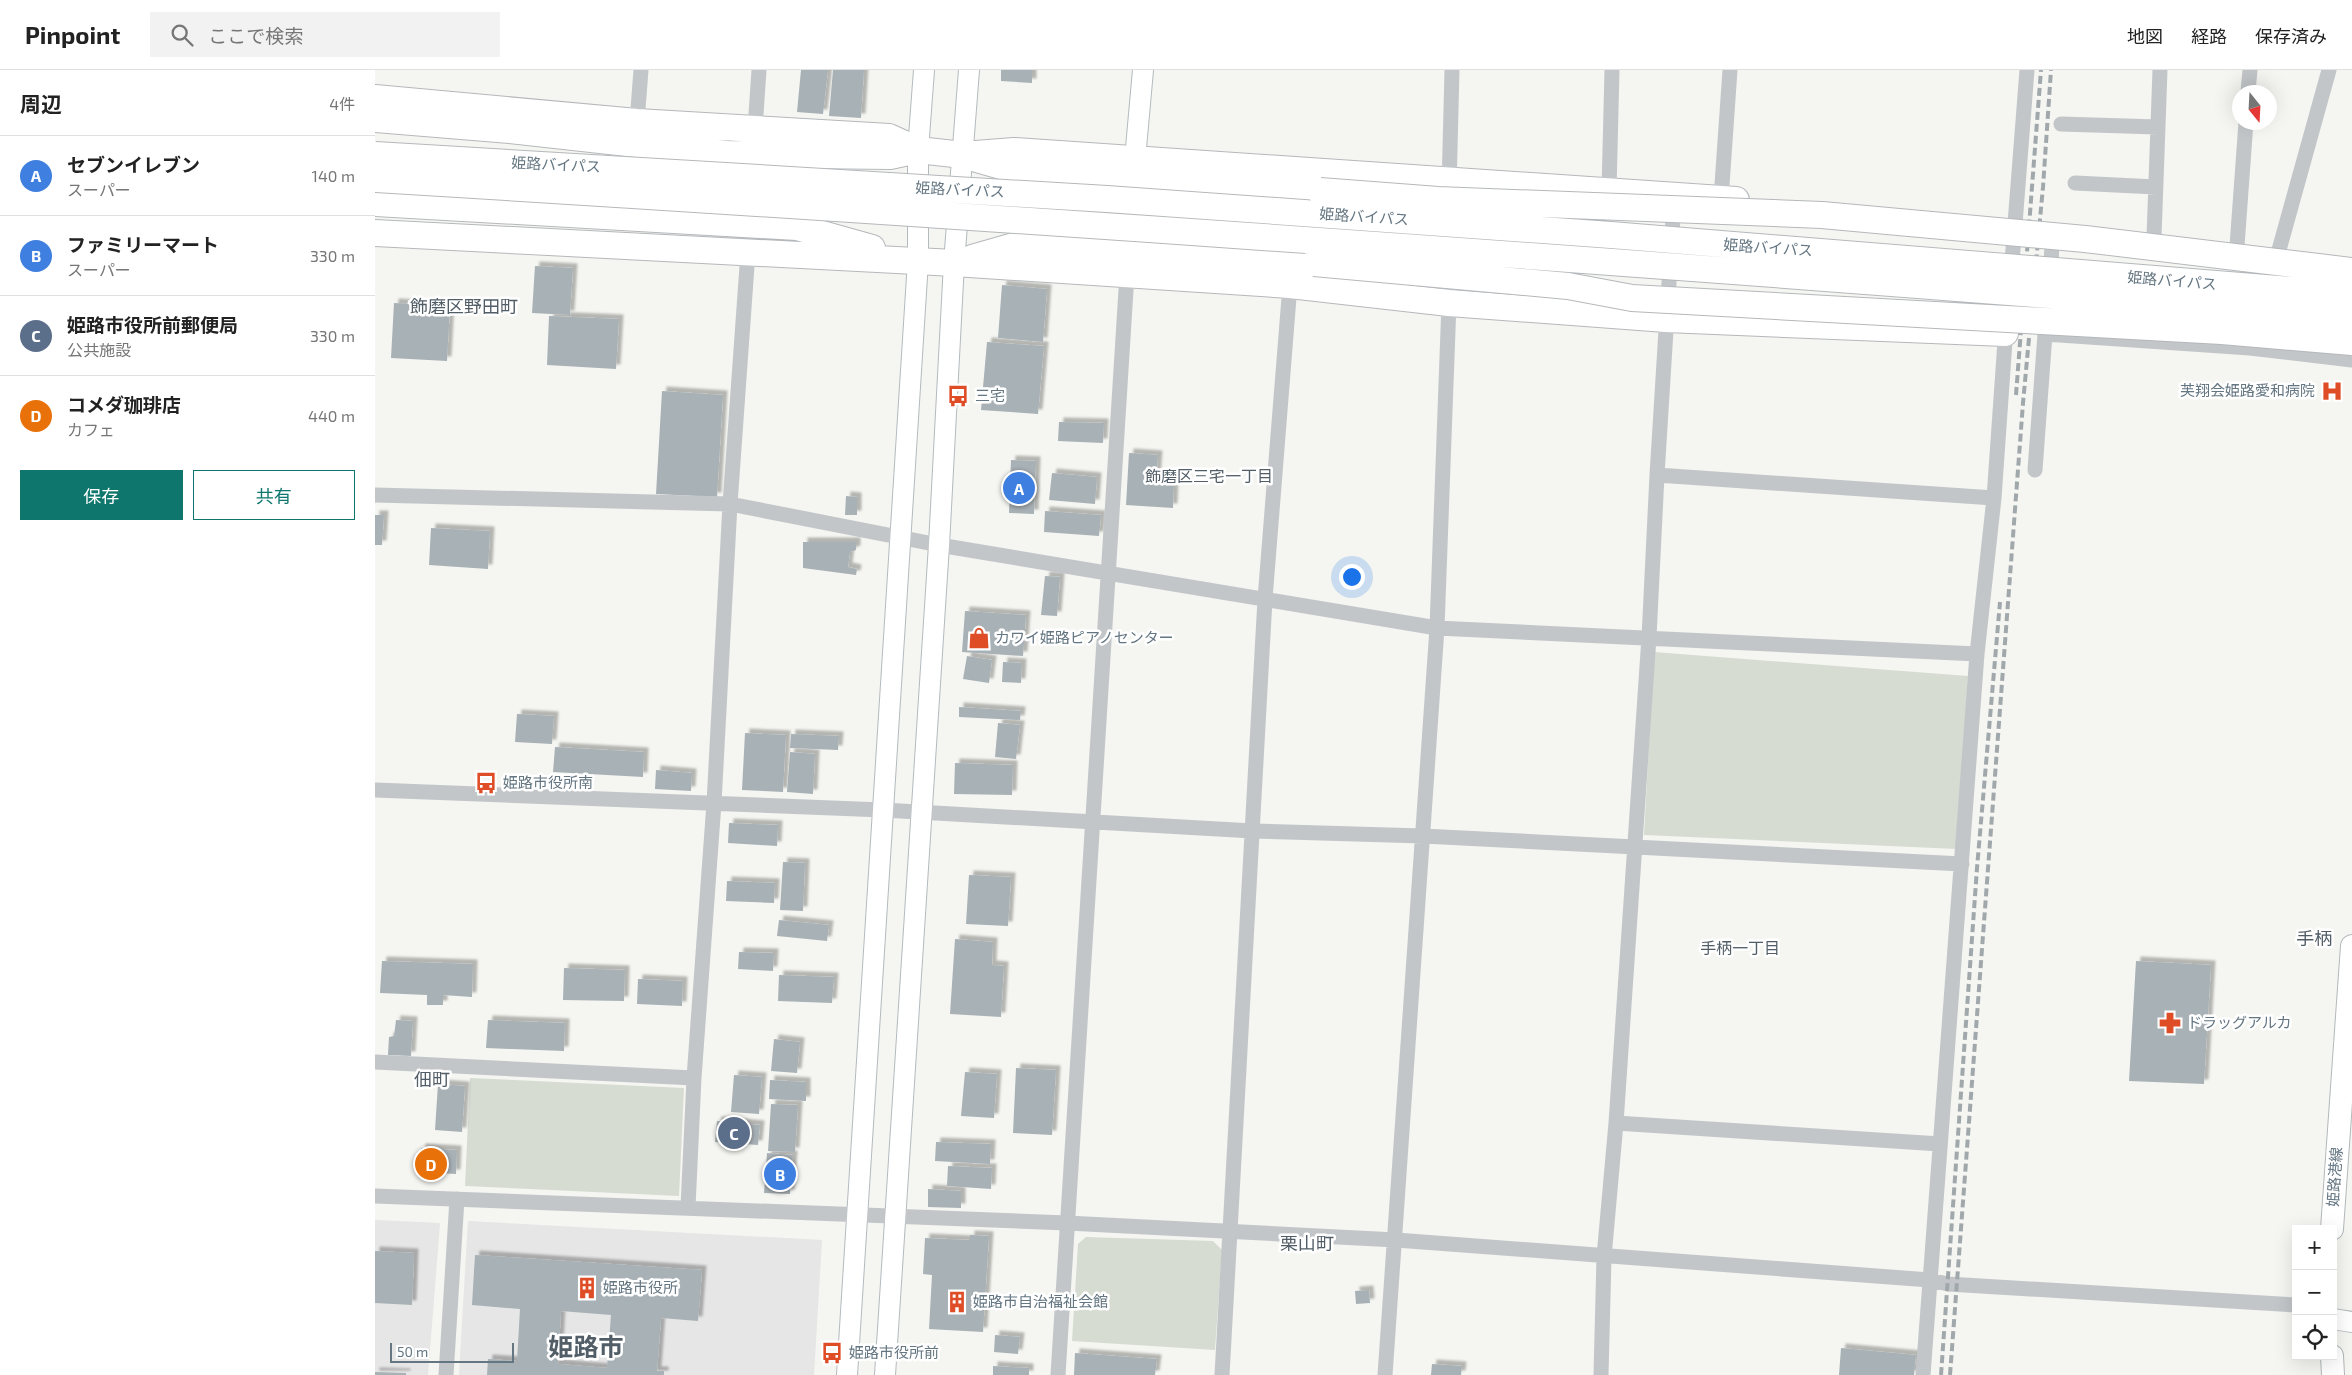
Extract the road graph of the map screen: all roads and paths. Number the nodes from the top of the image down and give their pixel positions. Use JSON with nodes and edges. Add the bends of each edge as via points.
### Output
{"nodes":[{"id":1,"x":641,"y":70,"type":"edge"},
{"id":2,"x":759,"y":70,"type":"edge"},
{"id":3,"x":924,"y":70,"type":"edge"},
{"id":4,"x":969,"y":70,"type":"edge"},
{"id":5,"x":1143,"y":70,"type":"edge"},
{"id":6,"x":1452,"y":70,"type":"edge"},
{"id":7,"x":1613,"y":70,"type":"edge"},
{"id":8,"x":1730,"y":70,"type":"edge"},
{"id":9,"x":2017,"y":70,"type":"edge"},
{"id":10,"x":2027,"y":70,"type":"edge"},
{"id":11,"x":2160,"y":70,"type":"edge"},
{"id":12,"x":2250,"y":70,"type":"edge"},
{"id":13,"x":2329,"y":70,"type":"edge"},
{"id":14,"x":2249,"y":85,"type":"edge"},
{"id":15,"x":375,"y":98,"type":"edge"},
{"id":16,"x":375,"y":119,"type":"edge"},
{"id":17,"x":637,"y":122,"type":"junction"},
{"id":18,"x":2061,"y":124,"type":"dead end"},
{"id":19,"x":2158,"y":127,"type":"junction"},
{"id":20,"x":755,"y":129,"type":"junction"},
{"id":21,"x":2245,"y":130,"type":"edge"},
{"id":22,"x":919,"y":150,"type":"junction"},
{"id":23,"x":375,"y":155,"type":"edge"},
{"id":24,"x":963,"y":155,"type":"junction"},
{"id":25,"x":1135,"y":159,"type":"junction"},
{"id":26,"x":375,"y":179,"type":"edge"},
{"id":27,"x":1449,"y":179,"type":"junction"},
{"id":28,"x":2075,"y":183,"type":"dead end"},
{"id":29,"x":2156,"y":187,"type":"junction"},
{"id":30,"x":1609,"y":190,"type":"junction"},
{"id":31,"x":1675,"y":195,"type":"junction"},
{"id":32,"x":1721,"y":199,"type":"junction"},
{"id":33,"x":375,"y":203,"type":"edge"},
{"id":34,"x":1581,"y":206,"type":"junction"},
{"id":35,"x":2015,"y":221,"type":"junction"},
{"id":36,"x":375,"y":233,"type":"edge"},
{"id":37,"x":2154,"y":237,"type":"junction"},
{"id":38,"x":2237,"y":246,"type":"junction"},
{"id":39,"x":748,"y":252,"type":"junction"},
{"id":40,"x":2279,"y":252,"type":"junction"},
{"id":41,"x":2352,"y":258,"type":"edge"},
{"id":42,"x":918,"y":261,"type":"junction"},
{"id":43,"x":954,"y":263,"type":"junction"},
{"id":44,"x":1991,"y":266,"type":"junction"},
{"id":45,"x":2352,"y":271,"type":"edge"},
{"id":46,"x":1127,"y":274,"type":"junction"},
{"id":47,"x":1290,"y":285,"type":"junction"},
{"id":48,"x":1568,"y":286,"type":"junction"},
{"id":49,"x":1999,"y":291,"type":"junction"},
{"id":50,"x":2352,"y":295,"type":"edge"},
{"id":51,"x":1449,"y":303,"type":"junction"},
{"id":52,"x":1666,"y":319,"type":"junction"},
{"id":53,"x":2352,"y":320,"type":"edge"},
{"id":54,"x":2005,"y":333,"type":"junction"},
{"id":55,"x":2045,"y":334,"type":"junction"},
{"id":56,"x":2352,"y":342,"type":"edge"},
{"id":57,"x":2250,"y":348,"type":"junction"},
{"id":58,"x":2352,"y":360,"type":"edge"},
{"id":59,"x":2035,"y":470,"type":"dead end"},
{"id":60,"x":1657,"y":475,"type":"junction"},
{"id":61,"x":375,"y":495,"type":"edge"},
{"id":62,"x":1993,"y":498,"type":"junction"},
{"id":63,"x":730,"y":504,"type":"junction"},
{"id":64,"x":900,"y":537,"type":"junction"},
{"id":65,"x":939,"y":545,"type":"junction"},
{"id":66,"x":1108,"y":572,"type":"junction"},
{"id":67,"x":1265,"y":599,"type":"junction"},
{"id":68,"x":1437,"y":628,"type":"junction"},
{"id":69,"x":1649,"y":637,"type":"junction"},
{"id":70,"x":1977,"y":654,"type":"junction"},
{"id":71,"x":375,"y":790,"type":"edge"},
{"id":72,"x":714,"y":804,"type":"junction"},
{"id":73,"x":883,"y":810,"type":"junction"},
{"id":74,"x":922,"y":813,"type":"junction"},
{"id":75,"x":1091,"y":822,"type":"junction"},
{"id":76,"x":1253,"y":831,"type":"junction"},
{"id":77,"x":1423,"y":836,"type":"junction"},
{"id":78,"x":1634,"y":847,"type":"junction"},
{"id":79,"x":1961,"y":864,"type":"junction"},
{"id":80,"x":2352,"y":946,"type":"edge"},
{"id":81,"x":375,"y":1062,"type":"edge"},
{"id":82,"x":694,"y":1078,"type":"junction"},
{"id":83,"x":1617,"y":1123,"type":"junction"},
{"id":84,"x":1940,"y":1144,"type":"junction"},
{"id":85,"x":375,"y":1196,"type":"edge"},
{"id":86,"x":457,"y":1199,"type":"junction"},
{"id":87,"x":688,"y":1208,"type":"junction"},
{"id":88,"x":858,"y":1216,"type":"junction"},
{"id":89,"x":895,"y":1217,"type":"junction"},
{"id":90,"x":1067,"y":1223,"type":"junction"},
{"id":91,"x":2332,"y":1225,"type":"edge"},
{"id":92,"x":1231,"y":1233,"type":"junction"},
{"id":93,"x":1396,"y":1240,"type":"junction"},
{"id":94,"x":1605,"y":1257,"type":"junction"},
{"id":95,"x":1930,"y":1280,"type":"junction"},
{"id":96,"x":2292,"y":1305,"type":"edge"},
{"id":97,"x":2337,"y":1320,"type":"edge"},
{"id":98,"x":2352,"y":1322,"type":"edge"},
{"id":99,"x":2333,"y":1360,"type":"edge"},
{"id":100,"x":446,"y":1375,"type":"edge"},
{"id":101,"x":847,"y":1375,"type":"edge"},
{"id":102,"x":885,"y":1375,"type":"edge"},
{"id":103,"x":1058,"y":1375,"type":"edge"},
{"id":104,"x":1222,"y":1375,"type":"edge"},
{"id":105,"x":1385,"y":1375,"type":"edge"},
{"id":106,"x":1601,"y":1375,"type":"edge"},
{"id":107,"x":1923,"y":1375,"type":"edge"},
{"id":108,"x":2333,"y":1375,"type":"edge"}],
"edges":[{"from":1,"to":17,"type":"street"},
{"from":2,"to":20,"type":"street"},
{"from":3,"to":22,"type":"street"},
{"from":4,"to":24,"type":"street"},
{"from":5,"to":25,"type":"street"},
{"from":6,"to":27,"type":"street"},
{"from":7,"to":30,"type":"street"},
{"from":8,"to":32,"type":"street"},
{"from":9,"to":10,"type":"street"},
{"from":10,"to":35,"type":"street"},
{"from":11,"to":19,"type":"street"},
{"from":12,"to":14,"type":"street"},
{"from":13,"to":40,"type":"street"},
{"from":15,"to":17,"type":"highway"},
{"from":16,"to":22,"type":"highway","via":[[727,154],[890,156]]},
{"from":17,"to":20,"type":"highway"},
{"from":18,"to":19,"type":"street"},
{"from":19,"to":29,"type":"street"},
{"from":20,"to":22,"type":"highway","via":[[889,137]]},
{"from":21,"to":38,"type":"street"},
{"from":22,"to":24,"type":"highway"},
{"from":22,"to":42,"type":"street"},
{"from":23,"to":44,"type":"highway","name":"姫路バイパス","bridge":true,"via":[[1117,199]]},
{"from":24,"to":25,"type":"highway","via":[[1014,151]]},
{"from":24,"to":34,"type":"highway","bridge":true,"via":[[1015,170],[1438,200]]},
{"from":24,"to":43,"type":"street"},
{"from":25,"to":27,"type":"highway"},
{"from":26,"to":49,"type":"highway","name":"姫路バイパス","bridge":true},
{"from":27,"to":30,"type":"highway"},
{"from":27,"to":51,"type":"street"},
{"from":28,"to":29,"type":"street"},
{"from":29,"to":37,"type":"street"},
{"from":30,"to":31,"type":"highway"},
{"from":31,"to":32,"type":"highway"},
{"from":31,"to":52,"type":"street"},
{"from":32,"to":35,"type":"highway"},
{"from":33,"to":42,"type":"highway","via":[[797,227]]},
{"from":34,"to":44,"type":"highway","bridge":true,"via":[[1668,220],[1817,231],[1958,247]]},
{"from":34,"to":45,"type":"highway","bridge":true,"via":[[1822,215],[1917,223],[2085,238]]},
{"from":35,"to":54,"type":"street"},
{"from":36,"to":39,"type":"highway"},
{"from":37,"to":38,"type":"street"},
{"from":37,"to":55,"type":"street","via":[[2054,225]]},
{"from":38,"to":40,"type":"street"},
{"from":39,"to":42,"type":"highway"},
{"from":39,"to":63,"type":"street"},
{"from":40,"to":41,"type":"street"},
{"from":40,"to":57,"type":"street"},
{"from":42,"to":43,"type":"highway"},
{"from":42,"to":64,"type":"street"},
{"from":43,"to":46,"type":"highway"},
{"from":43,"to":48,"type":"highway","bridge":true,"via":[[1014,246],[1314,263]]},
{"from":43,"to":65,"type":"street"},
{"from":44,"to":50,"type":"highway","name":"姫路バイパス","bridge":true},
{"from":46,"to":47,"type":"highway"},
{"from":46,"to":66,"type":"street"},
{"from":47,"to":51,"type":"highway"},
{"from":47,"to":67,"type":"street"},
{"from":48,"to":49,"type":"highway","bridge":true,"via":[[1636,285],[1961,300]]},
{"from":48,"to":56,"type":"highway","bridge":true,"via":[[1631,298],[2222,331]]},
{"from":49,"to":53,"type":"highway","name":"姫路バイパス","bridge":true},
{"from":51,"to":52,"type":"highway"},
{"from":51,"to":68,"type":"street"},
{"from":52,"to":54,"type":"highway"},
{"from":52,"to":60,"type":"street"},
{"from":54,"to":62,"type":"street"},
{"from":55,"to":57,"type":"street"},
{"from":55,"to":59,"type":"street"},
{"from":57,"to":58,"type":"street"},
{"from":60,"to":62,"type":"street"},
{"from":60,"to":69,"type":"street"},
{"from":61,"to":63,"type":"street"},
{"from":62,"to":70,"type":"street"},
{"from":63,"to":64,"type":"street"},
{"from":63,"to":72,"type":"street"},
{"from":64,"to":65,"type":"street"},
{"from":64,"to":73,"type":"street"},
{"from":65,"to":66,"type":"street"},
{"from":65,"to":74,"type":"street"},
{"from":66,"to":67,"type":"street"},
{"from":66,"to":75,"type":"street"},
{"from":67,"to":68,"type":"street"},
{"from":67,"to":76,"type":"street"},
{"from":68,"to":69,"type":"street"},
{"from":68,"to":77,"type":"street"},
{"from":69,"to":70,"type":"street"},
{"from":69,"to":78,"type":"street"},
{"from":70,"to":79,"type":"street"},
{"from":71,"to":72,"type":"street"},
{"from":72,"to":73,"type":"street"},
{"from":72,"to":82,"type":"street"},
{"from":73,"to":74,"type":"street"},
{"from":73,"to":88,"type":"street"},
{"from":74,"to":75,"type":"street"},
{"from":74,"to":89,"type":"street"},
{"from":75,"to":76,"type":"street"},
{"from":75,"to":90,"type":"street"},
{"from":76,"to":77,"type":"street"},
{"from":76,"to":92,"type":"street"},
{"from":77,"to":78,"type":"street"},
{"from":77,"to":93,"type":"street"},
{"from":78,"to":79,"type":"street"},
{"from":78,"to":83,"type":"street"},
{"from":79,"to":84,"type":"street"},
{"from":80,"to":91,"type":"main road","name":"姫路港線"},
{"from":81,"to":82,"type":"street"},
{"from":82,"to":87,"type":"street"},
{"from":83,"to":84,"type":"street"},
{"from":83,"to":94,"type":"street"},
{"from":84,"to":95,"type":"street"},
{"from":85,"to":86,"type":"street"},
{"from":86,"to":87,"type":"street"},
{"from":86,"to":100,"type":"street"},
{"from":87,"to":88,"type":"street"},
{"from":88,"to":89,"type":"street"},
{"from":88,"to":101,"type":"street"},
{"from":89,"to":90,"type":"street"},
{"from":89,"to":102,"type":"street"},
{"from":90,"to":92,"type":"street"},
{"from":90,"to":103,"type":"street"},
{"from":92,"to":93,"type":"street"},
{"from":92,"to":104,"type":"street"},
{"from":93,"to":94,"type":"street"},
{"from":93,"to":105,"type":"street"},
{"from":94,"to":95,"type":"street"},
{"from":94,"to":106,"type":"street"},
{"from":95,"to":96,"type":"street","via":[[1957,1285]]},
{"from":95,"to":107,"type":"street"},
{"from":97,"to":98,"type":"street"},
{"from":99,"to":108,"type":"main road"}]}
